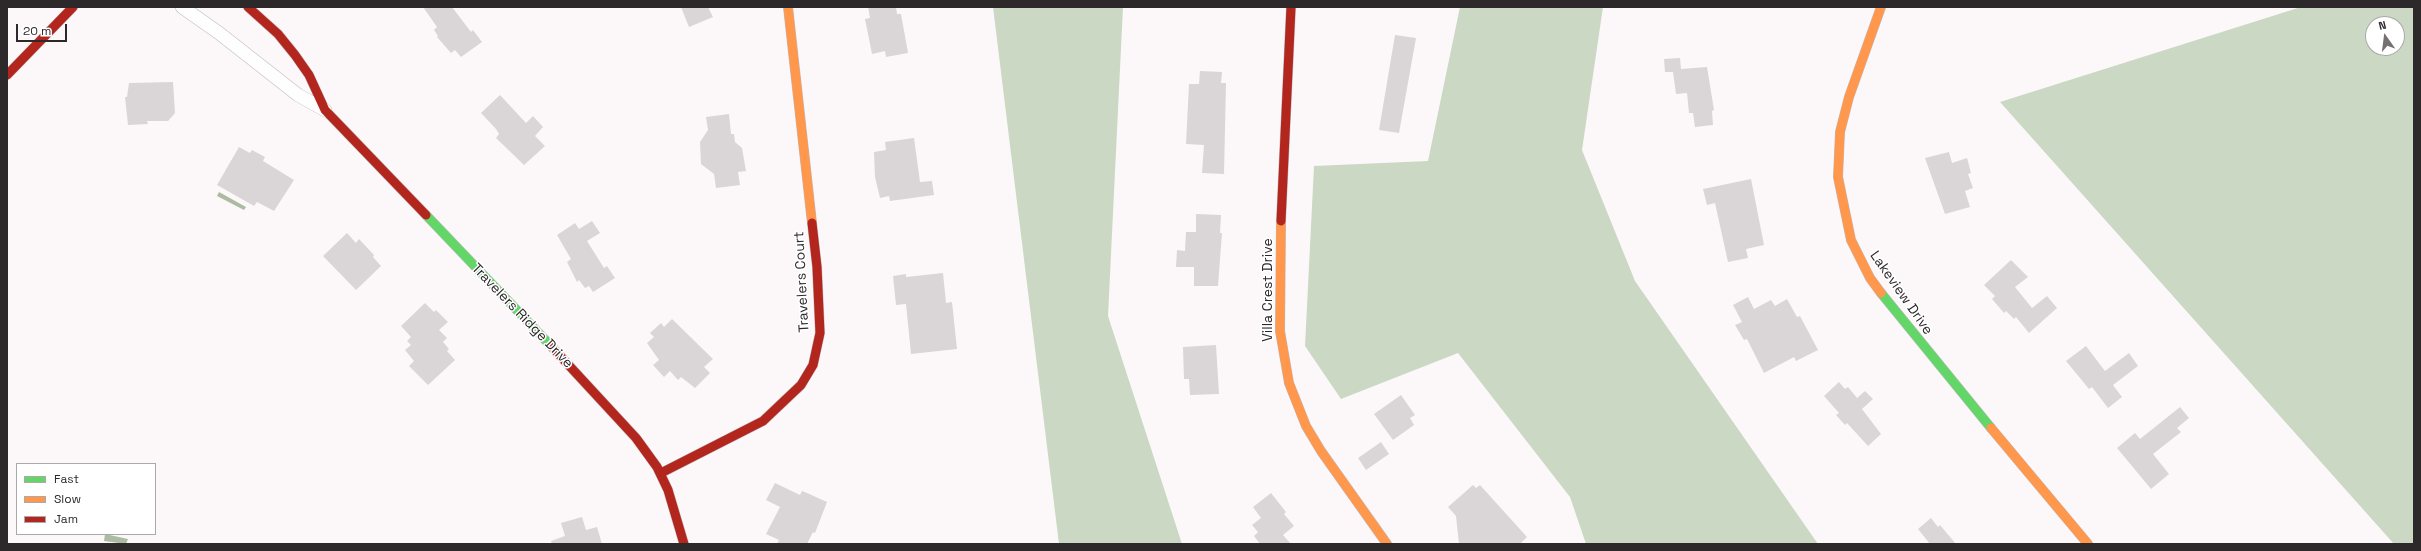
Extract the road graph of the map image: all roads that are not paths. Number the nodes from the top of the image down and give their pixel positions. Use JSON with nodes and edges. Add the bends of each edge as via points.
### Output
{"nodes":[{"id":1,"x":74,"y":7,"type":"edge"},
{"id":2,"x":182,"y":7,"type":"edge"},
{"id":3,"x":248,"y":7,"type":"edge"},
{"id":4,"x":788,"y":7,"type":"edge"},
{"id":5,"x":1291,"y":7,"type":"edge"},
{"id":6,"x":1881,"y":7,"type":"edge"},
{"id":7,"x":7,"y":75,"type":"edge"},
{"id":8,"x":325,"y":110,"type":"junction"},
{"id":9,"x":661,"y":474,"type":"junction"},
{"id":10,"x":684,"y":544,"type":"edge"},
{"id":11,"x":1387,"y":544,"type":"edge"},
{"id":12,"x":2088,"y":544,"type":"edge"}],
"edges":[{"from":1,"to":7,"type":"street"},
{"from":2,"to":8,"type":"street","name":"Travelers Ridge Drive","via":[[298,95]]},
{"from":3,"to":8,"type":"street","name":"Travelers Ridge Drive","via":[[278,34],[295,55],[309,75]]},
{"from":4,"to":9,"type":"street","name":"Travelers Court","via":[[818,274],[818,348],[813,365],[801,385],[777,410],[763,421],[725,442]]},
{"from":5,"to":11,"type":"street","name":"Villa Crest Drive","via":[[1281,225],[1280,324],[1283,357],[1289,383],[1306,426]]},
{"from":6,"to":12,"type":"street","name":"Lakeview Drive","via":[[1840,132],[1838,176],[1851,240],[1870,278],[1906,326]]},
{"from":8,"to":9,"type":"street","name":"Travelers Ridge Drive","via":[[574,370],[632,434]]},
{"from":9,"to":10,"type":"street","name":"Travelers Ridge Drive","via":[[674,505]]}]}
